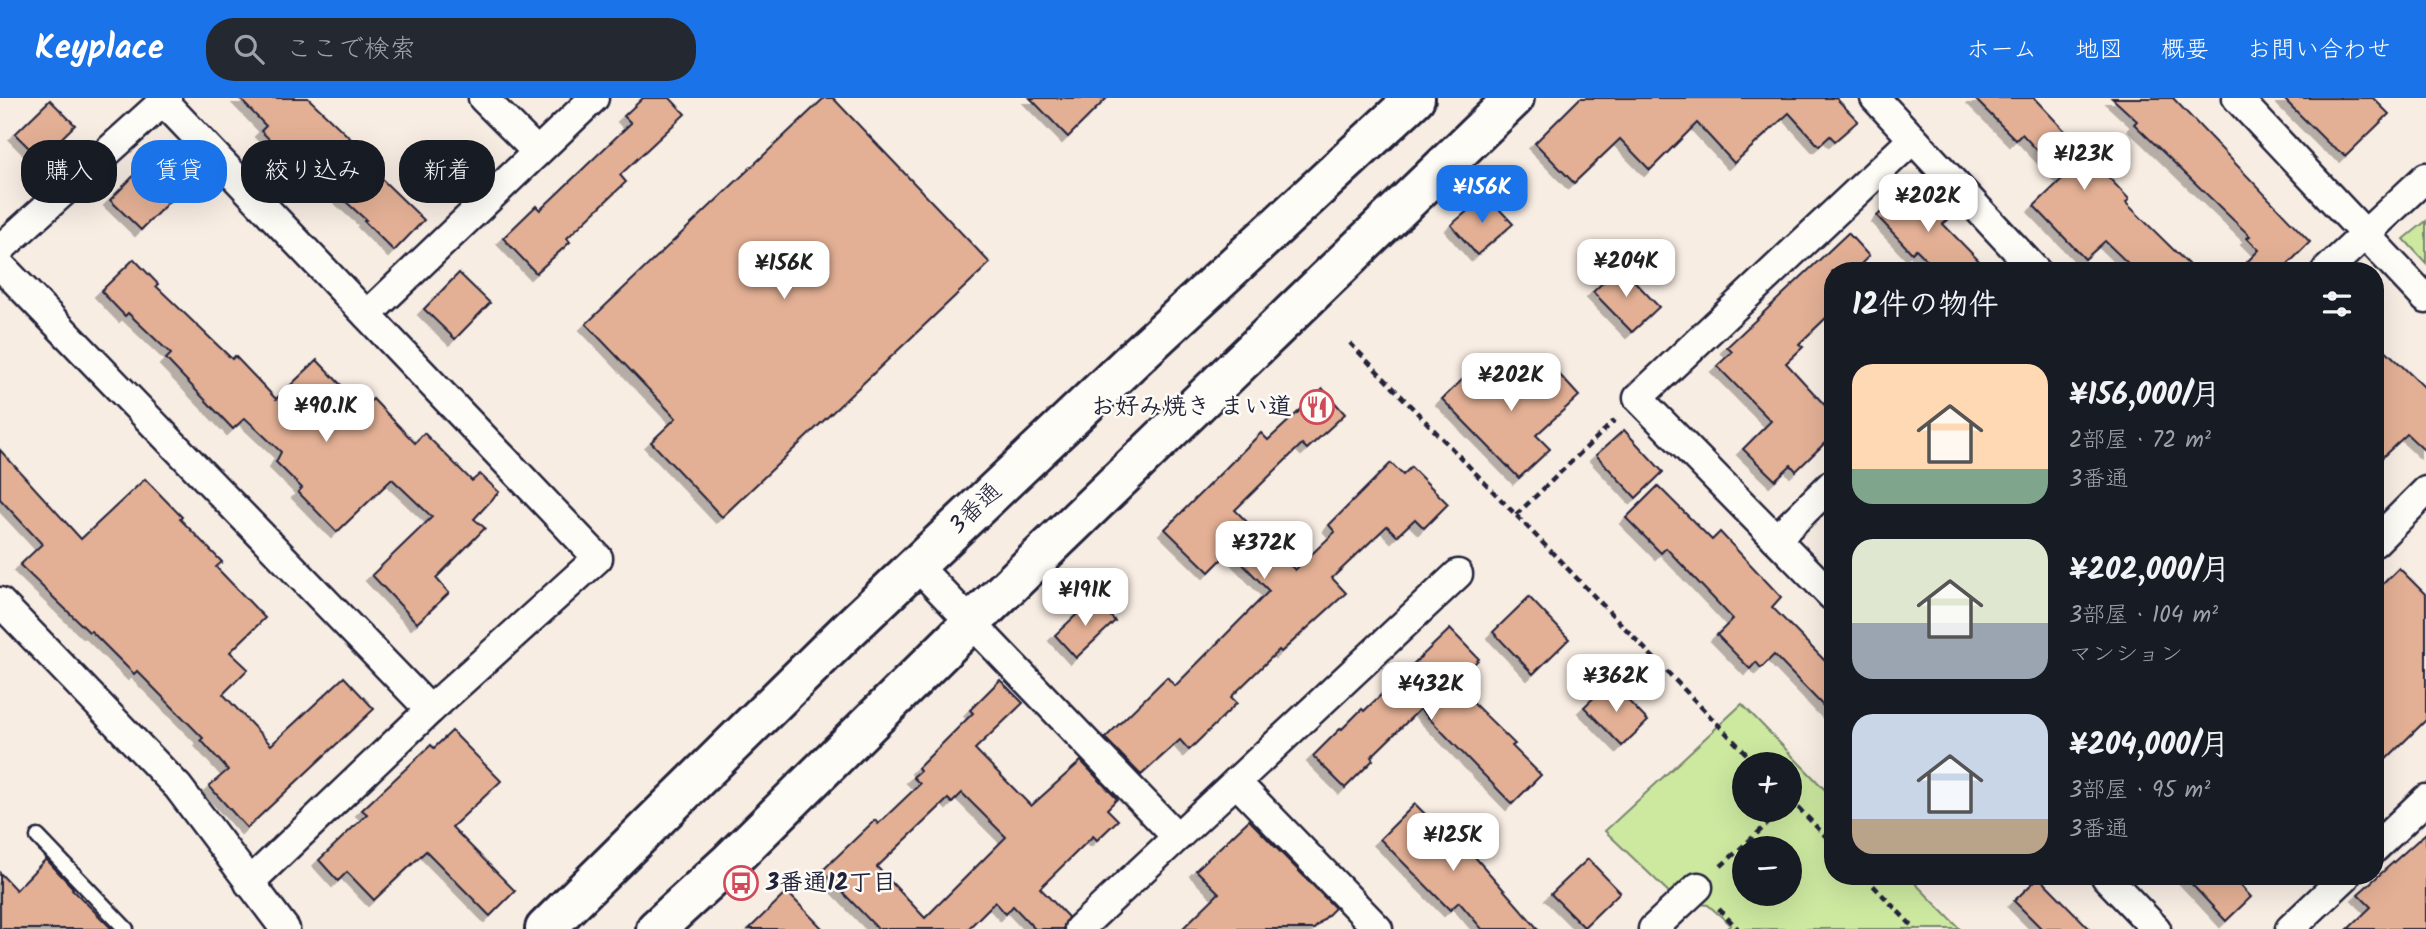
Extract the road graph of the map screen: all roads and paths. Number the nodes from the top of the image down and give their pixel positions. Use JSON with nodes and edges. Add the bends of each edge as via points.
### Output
{"nodes":[{"id":1,"x":483,"y":98,"type":"edge"},
{"id":2,"x":594,"y":98,"type":"edge"},
{"id":3,"x":1415,"y":98,"type":"edge"},
{"id":4,"x":1514,"y":98,"type":"edge"},
{"id":5,"x":1875,"y":98,"type":"edge"},
{"id":6,"x":2237,"y":98,"type":"edge"},
{"id":7,"x":165,"y":100,"type":"edge"},
{"id":8,"x":1913,"y":139,"type":"junction"},
{"id":9,"x":537,"y":152,"type":"junction"},
{"id":10,"x":2426,"y":177,"type":"edge"},
{"id":11,"x":2365,"y":234,"type":"junction"},
{"id":12,"x":0,"y":249,"type":"edge"},
{"id":13,"x":2028,"y":262,"type":"edge"},
{"id":14,"x":2335,"y":262,"type":"edge"},
{"id":15,"x":0,"y":265,"type":"edge"},
{"id":16,"x":2426,"y":299,"type":"edge"},
{"id":17,"x":367,"y":315,"type":"junction"},
{"id":18,"x":1350,"y":343,"type":"dead end"},
{"id":19,"x":1638,"y":398,"type":"junction"},
{"id":20,"x":2426,"y":491,"type":"edge"},
{"id":21,"x":1824,"y":492,"type":"edge"},
{"id":22,"x":1516,"y":515,"type":"junction"},
{"id":23,"x":2384,"y":533,"type":"edge"},
{"id":24,"x":1776,"y":539,"type":"junction"},
{"id":25,"x":917,"y":566,"type":"junction"},
{"id":26,"x":1458,"y":574,"type":"dead end"},
{"id":27,"x":1824,"y":588,"type":"edge"},
{"id":28,"x":0,"y":601,"type":"edge"},
{"id":29,"x":972,"y":622,"type":"junction"},
{"id":30,"x":430,"y":710,"type":"junction"},
{"id":31,"x":1744,"y":752,"type":"edge"},
{"id":32,"x":1236,"y":782,"type":"junction"},
{"id":33,"x":2426,"y":799,"type":"edge"},
{"id":34,"x":1802,"y":812,"type":"edge"},
{"id":35,"x":1770,"y":822,"type":"edge"},
{"id":36,"x":1824,"y":835,"type":"edge"},
{"id":37,"x":1178,"y":836,"type":"junction"},
{"id":38,"x":38,"y":837,"type":"dead end"},
{"id":39,"x":2384,"y":839,"type":"edge"},
{"id":40,"x":249,"y":883,"type":"junction"},
{"id":41,"x":1873,"y":885,"type":"edge"},
{"id":42,"x":2114,"y":885,"type":"edge"},
{"id":43,"x":2337,"y":885,"type":"edge"},
{"id":44,"x":1698,"y":887,"type":"junction"},
{"id":45,"x":126,"y":929,"type":"edge"},
{"id":46,"x":285,"y":929,"type":"edge"},
{"id":47,"x":545,"y":929,"type":"edge"},
{"id":48,"x":656,"y":929,"type":"edge"},
{"id":49,"x":1079,"y":929,"type":"edge"},
{"id":50,"x":1378,"y":929,"type":"edge"},
{"id":51,"x":1653,"y":929,"type":"edge"},
{"id":52,"x":1738,"y":929,"type":"edge"},
{"id":53,"x":1915,"y":929,"type":"edge"},
{"id":54,"x":2155,"y":929,"type":"edge"},
{"id":55,"x":2290,"y":929,"type":"edge"}],
"edges":[{"from":1,"to":9,"type":"street"},
{"from":2,"to":9,"type":"street"},
{"from":3,"to":25,"type":"street","name":"3番通"},
{"from":4,"to":29,"type":"street"},
{"from":5,"to":8,"type":"street"},
{"from":6,"to":11,"type":"street"},
{"from":7,"to":12,"type":"street"},
{"from":7,"to":17,"type":"street"},
{"from":8,"to":13,"type":"street"},
{"from":8,"to":19,"type":"street"},
{"from":9,"to":17,"type":"street"},
{"from":10,"to":11,"type":"street"},
{"from":11,"to":14,"type":"street"},
{"from":11,"to":16,"type":"street"},
{"from":15,"to":30,"type":"street"},
{"from":17,"to":30,"type":"street","via":[[598,558]]},
{"from":18,"to":22,"type":"path"},
{"from":19,"to":22,"type":"path"},
{"from":19,"to":24,"type":"street"},
{"from":20,"to":23,"type":"street"},
{"from":21,"to":24,"type":"street"},
{"from":22,"to":31,"type":"path"},
{"from":24,"to":27,"type":"street"},
{"from":25,"to":29,"type":"street"},
{"from":25,"to":47,"type":"street","name":"3番通"},
{"from":26,"to":32,"type":"street"},
{"from":28,"to":40,"type":"street","via":[[178,787]]},
{"from":29,"to":37,"type":"street"},
{"from":29,"to":48,"type":"street"},
{"from":30,"to":40,"type":"street"},
{"from":32,"to":37,"type":"street"},
{"from":32,"to":50,"type":"street"},
{"from":33,"to":39,"type":"street"},
{"from":34,"to":36,"type":"path"},
{"from":35,"to":44,"type":"path"},
{"from":37,"to":49,"type":"street"},
{"from":38,"to":45,"type":"lane"},
{"from":40,"to":46,"type":"street"},
{"from":41,"to":53,"type":"path"},
{"from":42,"to":54,"type":"street"},
{"from":43,"to":55,"type":"street"},
{"from":44,"to":51,"type":"street"},
{"from":44,"to":52,"type":"path"}]}
